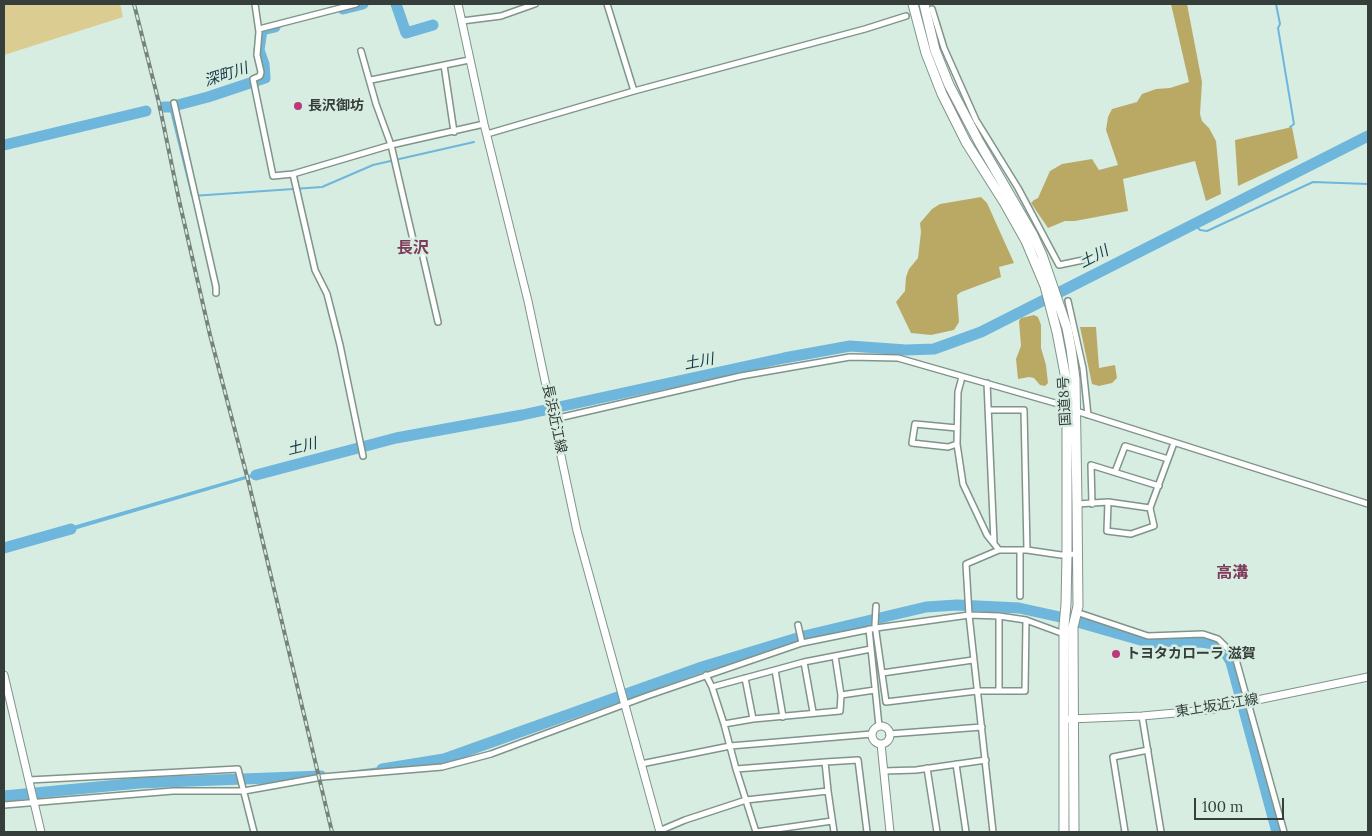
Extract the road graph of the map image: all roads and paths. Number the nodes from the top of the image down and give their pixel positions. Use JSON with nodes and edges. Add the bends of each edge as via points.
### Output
{"nodes":[{"id":1,"x":255,"y":4,"type":"edge"},
{"id":2,"x":356,"y":4,"type":"edge"},
{"id":3,"x":458,"y":4,"type":"edge"},
{"id":4,"x":535,"y":4,"type":"edge"},
{"id":5,"x":607,"y":4,"type":"edge"},
{"id":6,"x":913,"y":4,"type":"edge"},
{"id":7,"x":924,"y":4,"type":"edge"},
{"id":8,"x":932,"y":9,"type":"dead end"},
{"id":9,"x":906,"y":16,"type":"dead end"},
{"id":10,"x":462,"y":21,"type":"junction"},
{"id":11,"x":258,"y":30,"type":"junction"},
{"id":12,"x":361,"y":51,"type":"dead end"},
{"id":13,"x":469,"y":60,"type":"junction"},
{"id":14,"x":444,"y":64,"type":"junction"},
{"id":15,"x":371,"y":80,"type":"junction"},
{"id":16,"x":634,"y":91,"type":"junction"},
{"id":17,"x":174,"y":103,"type":"dead end"},
{"id":18,"x":484,"y":124,"type":"junction"},
{"id":19,"x":454,"y":132,"type":"junction"},
{"id":20,"x":487,"y":134,"type":"junction"},
{"id":21,"x":391,"y":145,"type":"junction"},
{"id":22,"x":293,"y":174,"type":"junction"},
{"id":23,"x":1094,"y":258,"type":"dead end"},
{"id":24,"x":1049,"y":285,"type":"junction"},
{"id":25,"x":216,"y":293,"type":"dead end"},
{"id":26,"x":1068,"y":301,"type":"dead end"},
{"id":27,"x":438,"y":322,"type":"dead end"},
{"id":28,"x":962,"y":377,"type":"junction"},
{"id":29,"x":987,"y":383,"type":"junction"},
{"id":30,"x":1067,"y":405,"type":"junction"},
{"id":31,"x":989,"y":410,"type":"junction"},
{"id":32,"x":1076,"y":411,"type":"junction"},
{"id":33,"x":1088,"y":414,"type":"junction"},
{"id":34,"x":553,"y":417,"type":"junction"},
{"id":35,"x":957,"y":428,"type":"junction"},
{"id":36,"x":1174,"y":443,"type":"junction"},
{"id":37,"x":957,"y":444,"type":"junction"},
{"id":38,"x":364,"y":456,"type":"dead end"},
{"id":39,"x":1168,"y":459,"type":"junction"},
{"id":40,"x":1115,"y":472,"type":"junction"},
{"id":41,"x":1159,"y":486,"type":"junction"},
{"id":42,"x":1108,"y":502,"type":"junction"},
{"id":43,"x":1077,"y":504,"type":"junction"},
{"id":44,"x":1092,"y":504,"type":"junction"},
{"id":45,"x":1368,"y":504,"type":"edge"},
{"id":46,"x":1150,"y":508,"type":"junction"},
{"id":47,"x":994,"y":544,"type":"junction"},
{"id":48,"x":999,"y":550,"type":"junction"},
{"id":49,"x":1020,"y":550,"type":"junction"},
{"id":50,"x":1027,"y":550,"type":"junction"},
{"id":51,"x":1077,"y":554,"type":"junction"},
{"id":52,"x":1067,"y":555,"type":"junction"},
{"id":53,"x":1020,"y":596,"type":"dead end"},
{"id":54,"x":876,"y":607,"type":"dead end"},
{"id":55,"x":1080,"y":610,"type":"junction"},
{"id":56,"x":969,"y":614,"type":"junction"},
{"id":57,"x":999,"y":616,"type":"junction"},
{"id":58,"x":1026,"y":620,"type":"junction"},
{"id":59,"x":798,"y":625,"type":"dead end"},
{"id":60,"x":875,"y":627,"type":"junction"},
{"id":61,"x":869,"y":629,"type":"junction"},
{"id":62,"x":1067,"y":629,"type":"junction"},
{"id":63,"x":802,"y":643,"type":"junction"},
{"id":64,"x":871,"y":649,"type":"junction"},
{"id":65,"x":835,"y":656,"type":"junction"},
{"id":66,"x":973,"y":660,"type":"junction"},
{"id":67,"x":804,"y":662,"type":"junction"},
{"id":68,"x":775,"y":670,"type":"junction"},
{"id":69,"x":882,"y":673,"type":"junction"},
{"id":70,"x":4,"y":675,"type":"edge"},
{"id":71,"x":706,"y":675,"type":"junction"},
{"id":72,"x":1368,"y":677,"type":"edge"},
{"id":73,"x":745,"y":678,"type":"junction"},
{"id":74,"x":712,"y":687,"type":"junction"},
{"id":75,"x":875,"y":690,"type":"junction"},
{"id":76,"x":977,"y":691,"type":"junction"},
{"id":77,"x":999,"y":691,"type":"junction"},
{"id":78,"x":841,"y":695,"type":"junction"},
{"id":79,"x":1244,"y":703,"type":"junction"},
{"id":80,"x":624,"y":704,"type":"junction"},
{"id":81,"x":813,"y":712,"type":"junction"},
{"id":82,"x":1142,"y":716,"type":"junction"},
{"id":83,"x":783,"y":717,"type":"junction"},
{"id":84,"x":753,"y":719,"type":"junction"},
{"id":85,"x":1064,"y":719,"type":"junction"},
{"id":86,"x":1074,"y":719,"type":"junction"},
{"id":87,"x":724,"y":724,"type":"junction"},
{"id":88,"x":879,"y":726,"type":"junction"},
{"id":89,"x":982,"y":727,"type":"junction"},
{"id":90,"x":872,"y":734,"type":"junction"},
{"id":91,"x":889,"y":734,"type":"junction"},
{"id":92,"x":881,"y":744,"type":"junction"},
{"id":93,"x":730,"y":746,"type":"junction"},
{"id":94,"x":1148,"y":750,"type":"junction"},
{"id":95,"x":986,"y":760,"type":"junction"},
{"id":96,"x":825,"y":762,"type":"junction"},
{"id":97,"x":641,"y":764,"type":"junction"},
{"id":98,"x":956,"y":764,"type":"junction"},
{"id":99,"x":927,"y":768,"type":"junction"},
{"id":100,"x":736,"y":769,"type":"junction"},
{"id":101,"x":884,"y":771,"type":"junction"},
{"id":102,"x":29,"y":782,"type":"junction"},
{"id":103,"x":243,"y":789,"type":"junction"},
{"id":104,"x":828,"y":792,"type":"junction"},
{"id":105,"x":34,"y":800,"type":"junction"},
{"id":106,"x":746,"y":800,"type":"junction"},
{"id":107,"x":4,"y":805,"type":"edge"},
{"id":108,"x":832,"y":821,"type":"junction"},
{"id":109,"x":659,"y":831,"type":"edge"},
{"id":110,"x":41,"y":832,"type":"edge"},
{"id":111,"x":254,"y":832,"type":"edge"},
{"id":112,"x":756,"y":832,"type":"edge"},
{"id":113,"x":834,"y":832,"type":"edge"},
{"id":114,"x":867,"y":832,"type":"edge"},
{"id":115,"x":890,"y":832,"type":"edge"},
{"id":116,"x":937,"y":832,"type":"edge"},
{"id":117,"x":966,"y":832,"type":"edge"},
{"id":118,"x":993,"y":832,"type":"edge"},
{"id":119,"x":1064,"y":832,"type":"edge"},
{"id":120,"x":1074,"y":832,"type":"edge"},
{"id":121,"x":1125,"y":832,"type":"edge"},
{"id":122,"x":1161,"y":832,"type":"edge"},
{"id":123,"x":1284,"y":832,"type":"edge"}],
"edges":[{"from":1,"to":11,"type":"street"},
{"from":2,"to":11,"type":"street"},
{"from":3,"to":10,"type":"main road","name":"長浜近江線"},
{"from":4,"to":10,"type":"street","via":[[501,16]]},
{"from":5,"to":16,"type":"street"},
{"from":6,"to":24,"type":"highway","name":"国道8号","via":[[926,53],[942,94],[966,142],[1004,202]]},
{"from":7,"to":24,"type":"highway","name":"国道8号","via":[[935,50],[949,85],[1033,236]]},
{"from":8,"to":23,"type":"street","via":[[944,48],[976,120],[1060,265]]},
{"from":9,"to":16,"type":"street"},
{"from":10,"to":13,"type":"main road","name":"長浜近江線"},
{"from":11,"to":22,"type":"street","via":[[257,55],[261,72],[253,79],[273,176]]},
{"from":12,"to":15,"type":"street"},
{"from":13,"to":14,"type":"street"},
{"from":13,"to":18,"type":"main road","name":"長浜近江線"},
{"from":14,"to":15,"type":"street"},
{"from":14,"to":19,"type":"street"},
{"from":15,"to":21,"type":"street"},
{"from":16,"to":20,"type":"street"},
{"from":17,"to":25,"type":"street"},
{"from":18,"to":19,"type":"street"},
{"from":18,"to":20,"type":"main road","name":"長浜近江線"},
{"from":19,"to":21,"type":"street"},
{"from":20,"to":34,"type":"main road","name":"長浜近江線"},
{"from":21,"to":22,"type":"street"},
{"from":21,"to":27,"type":"street","via":[[414,244],[420,244]]},
{"from":22,"to":38,"type":"street","via":[[315,270],[327,294],[340,345]]},
{"from":24,"to":30,"type":"highway","name":"国道8号","via":[[1066,379]]},
{"from":24,"to":32,"type":"highway","name":"国道8号","via":[[1067,328]]},
{"from":26,"to":33,"type":"street","via":[[1083,368]]},
{"from":28,"to":29,"type":"street"},
{"from":28,"to":34,"type":"street","via":[[898,358],[850,357],[740,376]]},
{"from":28,"to":35,"type":"street","via":[[958,392]]},
{"from":29,"to":30,"type":"street"},
{"from":29,"to":31,"type":"street"},
{"from":30,"to":52,"type":"highway","name":"国道8号"},
{"from":31,"to":47,"type":"street"},
{"from":31,"to":50,"type":"street","via":[[1024,410]]},
{"from":32,"to":33,"type":"street"},
{"from":32,"to":43,"type":"highway","name":"国道8号"},
{"from":33,"to":36,"type":"street"},
{"from":34,"to":80,"type":"main road","name":"長浜近江線","via":[[577,531]]},
{"from":35,"to":37,"type":"street"},
{"from":35,"to":37,"type":"street","via":[[915,424],[912,443],[948,448]]},
{"from":36,"to":39,"type":"street"},
{"from":36,"to":45,"type":"street"},
{"from":37,"to":47,"type":"street","via":[[963,484]]},
{"from":39,"to":40,"type":"street","via":[[1125,446]]},
{"from":39,"to":41,"type":"street"},
{"from":40,"to":41,"type":"street"},
{"from":40,"to":44,"type":"street","via":[[1091,465]]},
{"from":41,"to":46,"type":"street"},
{"from":42,"to":44,"type":"street"},
{"from":42,"to":46,"type":"street"},
{"from":42,"to":46,"type":"street","via":[[1107,531],[1130,534],[1154,526]]},
{"from":43,"to":44,"type":"street"},
{"from":43,"to":51,"type":"highway","name":"国道8号"},
{"from":47,"to":48,"type":"street"},
{"from":48,"to":49,"type":"street"},
{"from":48,"to":56,"type":"street","via":[[966,564]]},
{"from":49,"to":50,"type":"street"},
{"from":49,"to":53,"type":"street"},
{"from":50,"to":52,"type":"street"},
{"from":51,"to":52,"type":"street"},
{"from":51,"to":55,"type":"highway","name":"国道8号"},
{"from":52,"to":62,"type":"highway","name":"国道8号"},
{"from":54,"to":60,"type":"street"},
{"from":55,"to":62,"type":"highway","name":"国道8号"},
{"from":55,"to":79,"type":"street","via":[[1148,636],[1203,634],[1218,639],[1235,656]]},
{"from":56,"to":57,"type":"street"},
{"from":56,"to":60,"type":"street"},
{"from":56,"to":66,"type":"street"},
{"from":57,"to":58,"type":"street"},
{"from":57,"to":77,"type":"street"},
{"from":58,"to":62,"type":"street"},
{"from":58,"to":77,"type":"street","via":[[1026,691]]},
{"from":59,"to":63,"type":"street"},
{"from":60,"to":61,"type":"street"},
{"from":60,"to":69,"type":"street"},
{"from":61,"to":63,"type":"street"},
{"from":61,"to":64,"type":"street"},
{"from":62,"to":85,"type":"highway","name":"国道8号"},
{"from":62,"to":86,"type":"highway","name":"国道8号"},
{"from":63,"to":71,"type":"street"},
{"from":64,"to":65,"type":"street"},
{"from":64,"to":75,"type":"street"},
{"from":65,"to":67,"type":"street"},
{"from":65,"to":78,"type":"street"},
{"from":66,"to":69,"type":"street"},
{"from":66,"to":76,"type":"street"},
{"from":67,"to":68,"type":"street"},
{"from":67,"to":81,"type":"street"},
{"from":68,"to":73,"type":"street"},
{"from":68,"to":83,"type":"street"},
{"from":69,"to":76,"type":"street","via":[[886,702]]},
{"from":70,"to":102,"type":"main road"},
{"from":71,"to":74,"type":"street"},
{"from":71,"to":80,"type":"street"},
{"from":72,"to":79,"type":"main road","name":"東上坂近江線"},
{"from":73,"to":74,"type":"street"},
{"from":73,"to":84,"type":"street"},
{"from":74,"to":87,"type":"street"},
{"from":75,"to":78,"type":"street"},
{"from":75,"to":88,"type":"street"},
{"from":76,"to":77,"type":"street"},
{"from":76,"to":89,"type":"street"},
{"from":78,"to":81,"type":"street","via":[[840,711]]},
{"from":79,"to":82,"type":"main road","name":"東上坂近江線"},
{"from":79,"to":123,"type":"street"},
{"from":80,"to":97,"type":"main road","name":"長浜近江線"},
{"from":80,"to":103,"type":"street","via":[[491,754],[442,767],[322,777]]},
{"from":81,"to":83,"type":"street"},
{"from":82,"to":86,"type":"main road","name":"東上坂近江線"},
{"from":82,"to":94,"type":"street"},
{"from":83,"to":84,"type":"street"},
{"from":84,"to":87,"type":"street"},
{"from":85,"to":86,"type":"main road","name":"東上坂近江線"},
{"from":85,"to":119,"type":"highway","name":"国道8号"},
{"from":86,"to":120,"type":"highway","name":"国道8号"},
{"from":87,"to":93,"type":"street"},
{"from":88,"to":90,"type":"main road"},
{"from":88,"to":91,"type":"main road"},
{"from":89,"to":91,"type":"street"},
{"from":89,"to":95,"type":"street"},
{"from":90,"to":92,"type":"main road","via":[[874,741]]},
{"from":90,"to":93,"type":"street"},
{"from":91,"to":92,"type":"main road","via":[[886,742]]},
{"from":92,"to":101,"type":"main road"},
{"from":93,"to":97,"type":"street"},
{"from":93,"to":100,"type":"street"},
{"from":94,"to":121,"type":"street","via":[[1113,757]]},
{"from":94,"to":122,"type":"street"},
{"from":95,"to":98,"type":"street"},
{"from":95,"to":118,"type":"street"},
{"from":96,"to":100,"type":"street"},
{"from":96,"to":104,"type":"street"},
{"from":96,"to":114,"type":"street","via":[[858,760]]},
{"from":97,"to":109,"type":"main road","name":"長浜近江線"},
{"from":98,"to":99,"type":"street"},
{"from":98,"to":117,"type":"street"},
{"from":99,"to":101,"type":"street"},
{"from":99,"to":116,"type":"street"},
{"from":100,"to":106,"type":"street"},
{"from":101,"to":115,"type":"main road"},
{"from":102,"to":103,"type":"street","via":[[238,769]]},
{"from":102,"to":105,"type":"main road"},
{"from":103,"to":105,"type":"street"},
{"from":103,"to":111,"type":"street"},
{"from":104,"to":106,"type":"street"},
{"from":104,"to":108,"type":"street"},
{"from":105,"to":107,"type":"street"},
{"from":105,"to":110,"type":"main road"},
{"from":106,"to":109,"type":"street"},
{"from":106,"to":112,"type":"street"},
{"from":108,"to":112,"type":"street"},
{"from":108,"to":113,"type":"street"}]}
